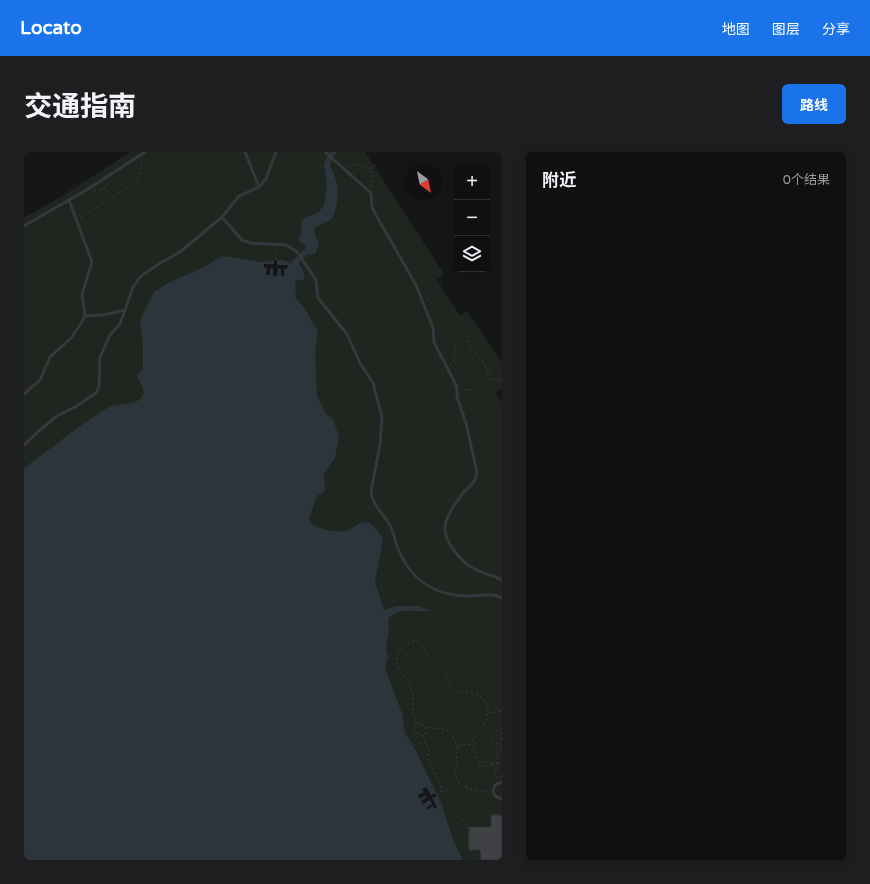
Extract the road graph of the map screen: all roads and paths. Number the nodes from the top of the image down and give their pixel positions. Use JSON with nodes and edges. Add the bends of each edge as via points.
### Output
{"nodes":[{"id":1,"x":145,"y":152,"type":"edge"},
{"id":2,"x":245,"y":152,"type":"edge"},
{"id":3,"x":276,"y":152,"type":"edge"},
{"id":4,"x":325,"y":152,"type":"edge"},
{"id":5,"x":140,"y":155,"type":"junction"},
{"id":6,"x":376,"y":165,"type":"dead end"},
{"id":7,"x":346,"y":169,"type":"junction"},
{"id":8,"x":370,"y":170,"type":"junction"},
{"id":9,"x":110,"y":174,"type":"junction"},
{"id":10,"x":259,"y":187,"type":"junction"},
{"id":11,"x":88,"y":189,"type":"junction"},
{"id":12,"x":369,"y":192,"type":"junction"},
{"id":13,"x":69,"y":200,"type":"junction"},
{"id":14,"x":222,"y":217,"type":"junction"},
{"id":15,"x":76,"y":221,"type":"junction"},
{"id":16,"x":24,"y":226,"type":"edge"},
{"id":17,"x":276,"y":244,"type":"junction"},
{"id":18,"x":276,"y":260,"type":"dead end"},
{"id":19,"x":441,"y":284,"type":"dead end"},
{"id":20,"x":422,"y":303,"type":"junction"},
{"id":21,"x":125,"y":310,"type":"junction"},
{"id":22,"x":84,"y":316,"type":"junction"},
{"id":23,"x":447,"y":367,"type":"junction"},
{"id":24,"x":492,"y":379,"type":"junction"},
{"id":25,"x":502,"y":380,"type":"edge"},
{"id":26,"x":457,"y":387,"type":"junction"},
{"id":27,"x":24,"y":394,"type":"edge"},
{"id":28,"x":24,"y":445,"type":"edge"},
{"id":29,"x":502,"y":580,"type":"edge"},
{"id":30,"x":502,"y":598,"type":"edge"},
{"id":31,"x":502,"y":711,"type":"edge"},
{"id":32,"x":488,"y":713,"type":"junction"},
{"id":33,"x":417,"y":724,"type":"junction"},
{"id":34,"x":426,"y":727,"type":"junction"},
{"id":35,"x":502,"y":728,"type":"edge"},
{"id":36,"x":502,"y":733,"type":"edge"},
{"id":37,"x":423,"y":735,"type":"junction"},
{"id":38,"x":427,"y":742,"type":"junction"},
{"id":39,"x":502,"y":742,"type":"edge"},
{"id":40,"x":470,"y":744,"type":"junction"},
{"id":41,"x":414,"y":745,"type":"dead end"},
{"id":42,"x":456,"y":746,"type":"junction"},
{"id":43,"x":502,"y":750,"type":"edge"},
{"id":44,"x":481,"y":763,"type":"junction"},
{"id":45,"x":484,"y":763,"type":"junction"},
{"id":46,"x":498,"y":763,"type":"junction"},
{"id":47,"x":491,"y":764,"type":"junction"},
{"id":48,"x":502,"y":777,"type":"edge"},
{"id":49,"x":502,"y":782,"type":"edge"},
{"id":50,"x":465,"y":787,"type":"junction"},
{"id":51,"x":442,"y":791,"type":"junction"},
{"id":52,"x":493,"y":791,"type":"junction"},
{"id":53,"x":436,"y":795,"type":"dead end"},
{"id":54,"x":502,"y":799,"type":"edge"},
{"id":55,"x":478,"y":860,"type":"edge"}],
"edges":[{"from":1,"to":5,"type":"lane"},
{"from":2,"to":10,"type":"lane"},
{"from":3,"to":10,"type":"lane","via":[[266,179]]},
{"from":4,"to":7,"type":"lane"},
{"from":5,"to":9,"type":"lane"},
{"from":5,"to":15,"type":"path","via":[[142,164],[136,182]]},
{"from":6,"to":8,"type":"path"},
{"from":7,"to":8,"type":"path","via":[[355,164],[366,166]]},
{"from":7,"to":12,"type":"lane"},
{"from":8,"to":12,"type":"path","via":[[373,180]]},
{"from":9,"to":11,"type":"lane"},
{"from":9,"to":11,"type":"path","via":[[109,183],[104,189]]},
{"from":10,"to":14,"type":"lane","via":[[239,196]]},
{"from":11,"to":13,"type":"lane"},
{"from":12,"to":20,"type":"lane","via":[[376,215],[416,285]]},
{"from":13,"to":15,"type":"lane"},
{"from":13,"to":16,"type":"lane"},
{"from":14,"to":17,"type":"lane","via":[[242,240]]},
{"from":14,"to":21,"type":"lane","via":[[180,252],[140,277],[133,287]]},
{"from":15,"to":22,"type":"lane","via":[[92,262],[82,294]]},
{"from":17,"to":18,"type":"path"},
{"from":17,"to":30,"type":"lane","via":[[286,245],[297,252],[303,260],[316,280],[318,298],[347,334],[360,363],[373,383],[382,424],[370,492],[377,509],[389,523],[408,567],[418,580],[441,592],[472,596],[496,594]]},
{"from":19,"to":20,"type":"path","via":[[432,296]]},
{"from":20,"to":23,"type":"lane","via":[[434,328],[434,342]]},
{"from":21,"to":22,"type":"lane","via":[[104,316]]},
{"from":21,"to":28,"type":"lane","via":[[120,324],[110,335],[100,356],[99,388],[96,393],[57,416]]},
{"from":22,"to":27,"type":"lane","via":[[70,338],[50,357],[40,380]]},
{"from":23,"to":24,"type":"path","via":[[454,360],[455,341],[458,335],[464,332],[468,335],[472,351],[482,360]]},
{"from":23,"to":26,"type":"lane"},
{"from":24,"to":25,"type":"path"},
{"from":24,"to":26,"type":"path","via":[[472,391],[460,390]]},
{"from":26,"to":29,"type":"lane","via":[[457,397],[466,422],[477,473],[476,481],[460,496],[449,516],[445,531],[454,550],[464,562]]},
{"from":31,"to":32,"type":"path"},
{"from":32,"to":33,"type":"path","via":[[479,695],[458,692],[452,688],[446,673],[434,665],[421,644],[412,641],[399,650],[396,660],[413,693],[413,714]]},
{"from":32,"to":40,"type":"path","via":[[486,721]]},
{"from":33,"to":34,"type":"path"},
{"from":33,"to":37,"type":"path","via":[[414,726],[414,732]]},
{"from":34,"to":37,"type":"path"},
{"from":34,"to":42,"type":"path","via":[[446,730],[453,737]]},
{"from":35,"to":39,"type":"path","via":[[494,731],[491,737],[495,744]]},
{"from":36,"to":39,"type":"path"},
{"from":37,"to":38,"type":"path"},
{"from":38,"to":41,"type":"path"},
{"from":38,"to":51,"type":"path","via":[[429,762]]},
{"from":40,"to":42,"type":"path"},
{"from":40,"to":44,"type":"path"},
{"from":42,"to":50,"type":"path","via":[[457,776]]},
{"from":43,"to":46,"type":"path","via":[[497,754]]},
{"from":44,"to":45,"type":"path"},
{"from":44,"to":50,"type":"path"},
{"from":45,"to":47,"type":"path","via":[[487,767]]},
{"from":45,"to":47,"type":"path","via":[[488,760]]},
{"from":46,"to":47,"type":"path"},
{"from":46,"to":48,"type":"path","via":[[495,775],[497,778]]},
{"from":49,"to":52,"type":"lane","via":[[495,785]]},
{"from":50,"to":52,"type":"path","via":[[472,791]]},
{"from":51,"to":53,"type":"path"},
{"from":51,"to":55,"type":"path","via":[[468,826],[469,850],[474,852]]},
{"from":52,"to":54,"type":"lane","via":[[495,796]]}]}
